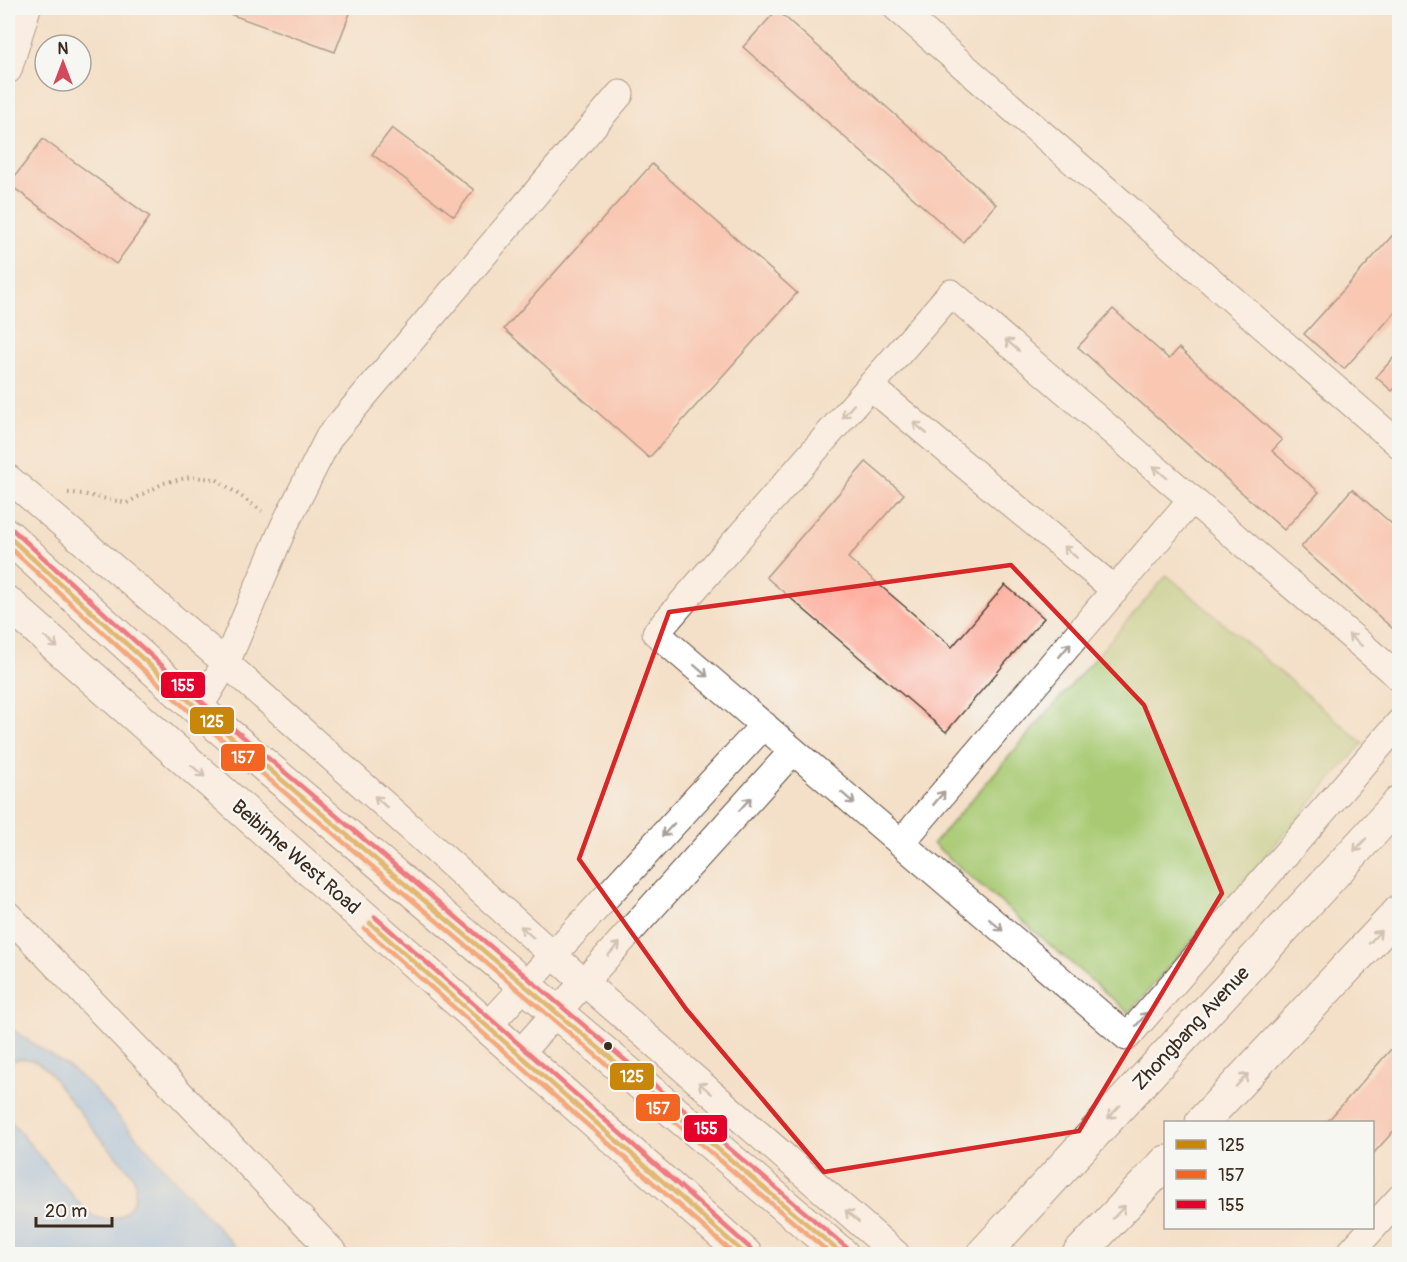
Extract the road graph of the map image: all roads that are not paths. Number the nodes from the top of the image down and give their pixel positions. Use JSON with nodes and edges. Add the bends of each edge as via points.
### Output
{"nodes":[{"id":1,"x":27,"y":8,"type":"edge"},
{"id":2,"x":897,"y":8,"type":"edge"},
{"id":3,"x":8,"y":70,"type":"edge"},
{"id":4,"x":621,"y":94,"type":"dead end"},
{"id":5,"x":870,"y":386,"type":"junction"},
{"id":6,"x":1400,"y":445,"type":"edge"},
{"id":7,"x":16,"y":485,"type":"edge"},
{"id":8,"x":1192,"y":499,"type":"junction"},
{"id":9,"x":8,"y":536,"type":"edge"},
{"id":10,"x":1115,"y":590,"type":"junction"},
{"id":11,"x":8,"y":603,"type":"edge"},
{"id":12,"x":226,"y":663,"type":"junction"},
{"id":13,"x":1400,"y":678,"type":"edge"},
{"id":14,"x":198,"y":709,"type":"junction"},
{"id":15,"x":1400,"y":722,"type":"edge"},
{"id":16,"x":764,"y":725,"type":"junction"},
{"id":17,"x":793,"y":751,"type":"junction"},
{"id":18,"x":1400,"y":802,"type":"edge"},
{"id":19,"x":901,"y":843,"type":"junction"},
{"id":20,"x":1400,"y":911,"type":"edge"},
{"id":21,"x":8,"y":915,"type":"edge"},
{"id":22,"x":553,"y":955,"type":"junction"},
{"id":23,"x":584,"y":982,"type":"junction"},
{"id":24,"x":525,"y":986,"type":"junction"},
{"id":25,"x":557,"y":1013,"type":"junction"},
{"id":26,"x":488,"y":1027,"type":"junction"},
{"id":27,"x":519,"y":1054,"type":"junction"},
{"id":28,"x":1203,"y":1121,"type":"edge"},
{"id":29,"x":1164,"y":1164,"type":"edge"},
{"id":30,"x":1400,"y":1198,"type":"edge"},
{"id":31,"x":1374,"y":1227,"type":"edge"},
{"id":32,"x":1372,"y":1229,"type":"edge"},
{"id":33,"x":335,"y":1254,"type":"edge"},
{"id":34,"x":745,"y":1254,"type":"edge"},
{"id":35,"x":842,"y":1254,"type":"edge"},
{"id":36,"x":896,"y":1254,"type":"edge"},
{"id":37,"x":983,"y":1254,"type":"edge"},
{"id":38,"x":1079,"y":1254,"type":"edge"},
{"id":39,"x":1349,"y":1254,"type":"edge"}],
"edges":[{"from":1,"to":3,"type":"street"},
{"from":2,"to":6,"type":"street"},
{"from":4,"to":12,"type":"street","via":[[329,437],[284,526]]},
{"from":8,"to":5,"type":"street","one_way":true,"via":[[951,293]]},
{"from":10,"to":5,"type":"street","one_way":true},
{"from":5,"to":16,"type":"street","one_way":true,"via":[[656,633]]},
{"from":7,"to":12,"type":"street"},
{"from":8,"to":10,"type":"street"},
{"from":13,"to":8,"type":"street","one_way":true},
{"from":9,"to":14,"type":"main road"},
{"from":19,"to":10,"type":"street","one_way":true},
{"from":11,"to":26,"type":"main road","name":"Beibinhe West Road","one_way":true},
{"from":12,"to":14,"type":"street"},
{"from":22,"to":12,"type":"street","one_way":true},
{"from":14,"to":24,"type":"main road"},
{"from":19,"to":15,"type":"street","one_way":true,"via":[[1126,1037]]},
{"from":16,"to":17,"type":"street"},
{"from":16,"to":22,"type":"street","one_way":true},
{"from":17,"to":19,"type":"street","one_way":true},
{"from":23,"to":17,"type":"street","one_way":true},
{"from":18,"to":37,"type":"main road","name":"Zhongbang Avenue","one_way":true},
{"from":28,"to":20,"type":"main road","one_way":true},
{"from":21,"to":33,"type":"street"},
{"from":22,"to":23,"type":"street"},
{"from":22,"to":24,"type":"street"},
{"from":23,"to":25,"type":"street"},
{"from":36,"to":23,"type":"street","one_way":true},
{"from":24,"to":25,"type":"main road"},
{"from":24,"to":26,"type":"street"},
{"from":25,"to":27,"type":"street"},
{"from":25,"to":35,"type":"main road"},
{"from":26,"to":27,"type":"main road","name":"Beibinhe West Road"},
{"from":27,"to":34,"type":"main road","name":"Beibinhe West Road"},
{"from":38,"to":29,"type":"main road","one_way":true},
{"from":30,"to":31,"type":"street"},
{"from":32,"to":39,"type":"street"}]}
